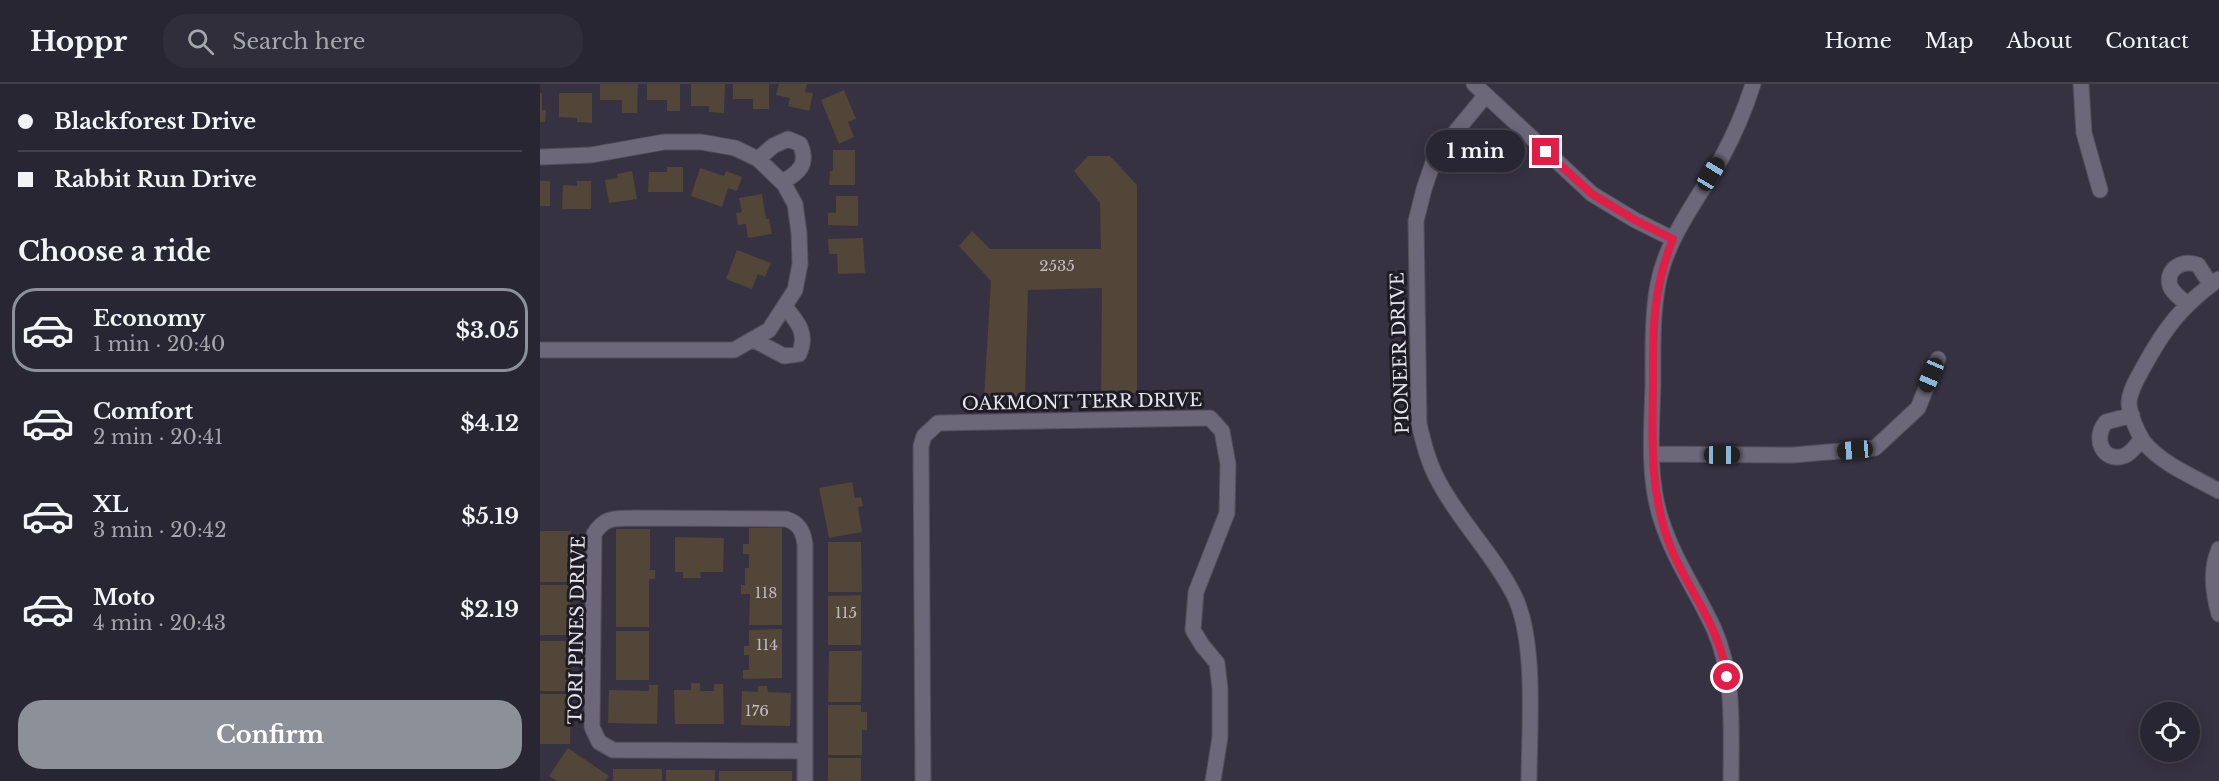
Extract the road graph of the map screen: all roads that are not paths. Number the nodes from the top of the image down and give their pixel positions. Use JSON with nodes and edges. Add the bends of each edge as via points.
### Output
{"nodes":[{"id":1,"x":1474,"y":84,"type":"edge"},
{"id":2,"x":1753,"y":84,"type":"edge"},
{"id":3,"x":2081,"y":84,"type":"edge"},
{"id":4,"x":1485,"y":96,"type":"junction"},
{"id":5,"x":540,"y":157,"type":"edge"},
{"id":6,"x":758,"y":159,"type":"junction"},
{"id":7,"x":782,"y":182,"type":"junction"},
{"id":8,"x":2100,"y":190,"type":"dead end"},
{"id":9,"x":1673,"y":239,"type":"junction"},
{"id":10,"x":2215,"y":282,"type":"edge"},
{"id":11,"x":2187,"y":304,"type":"junction"},
{"id":12,"x":785,"y":307,"type":"junction"},
{"id":13,"x":754,"y":340,"type":"junction"},
{"id":14,"x":540,"y":350,"type":"edge"},
{"id":15,"x":1938,"y":359,"type":"dead end"},
{"id":16,"x":2132,"y":415,"type":"junction"},
{"id":17,"x":2142,"y":439,"type":"junction"},
{"id":18,"x":1652,"y":454,"type":"junction"},
{"id":19,"x":2219,"y":491,"type":"edge"},
{"id":20,"x":2219,"y":549,"type":"edge"},
{"id":21,"x":2219,"y":614,"type":"edge"},
{"id":22,"x":805,"y":751,"type":"junction"},
{"id":23,"x":805,"y":781,"type":"edge"},
{"id":24,"x":923,"y":781,"type":"edge"},
{"id":25,"x":1213,"y":781,"type":"edge"},
{"id":26,"x":1529,"y":781,"type":"edge"},
{"id":27,"x":1731,"y":781,"type":"edge"}],
"edges":[{"from":1,"to":4,"type":"street"},
{"from":2,"to":9,"type":"street","via":[[1734,132]]},
{"from":3,"to":8,"type":"street","via":[[2084,133]]},
{"from":4,"to":9,"type":"street","via":[[1592,194]]},
{"from":4,"to":26,"type":"street","name":"PIONEER DRIVE","via":[[1435,157],[1416,221],[1419,424],[1426,455],[1440,485],[1515,595],[1524,622],[1529,655]]},
{"from":5,"to":6,"type":"street","via":[[591,155],[664,142],[701,142],[735,148]]},
{"from":6,"to":7,"type":"street"},
{"from":6,"to":7,"type":"street","via":[[788,139],[800,144],[804,153],[798,172]]},
{"from":7,"to":12,"type":"street","via":[[795,204],[800,233],[795,290]]},
{"from":9,"to":18,"type":"street","via":[[1658,283],[1654,310]]},
{"from":10,"to":11,"type":"street"},
{"from":10,"to":11,"type":"street","via":[[2198,265],[2187,262],[2176,266],[2170,276],[2171,287]]},
{"from":11,"to":16,"type":"street","via":[[2160,337],[2132,390]]},
{"from":12,"to":13,"type":"street","via":[[769,330]]},
{"from":12,"to":13,"type":"street","via":[[804,337],[799,354],[784,356]]},
{"from":13,"to":14,"type":"street","via":[[734,350]]},
{"from":15,"to":18,"type":"street","via":[[1918,408],[1875,448],[1793,455]]},
{"from":16,"to":17,"type":"street"},
{"from":16,"to":17,"type":"street","via":[[2106,422],[2099,433],[2100,446],[2109,455],[2121,457]]},
{"from":17,"to":19,"type":"street","via":[[2162,459]]},
{"from":18,"to":27,"type":"street","via":[[1660,516],[1672,549],[1715,631],[1725,661],[1731,711]]},
{"from":20,"to":21,"type":"street","via":[[2213,562],[2213,585]]},
{"from":22,"to":22,"type":"street","name":"TORI PINES DRIVE","via":[[613,750],[599,742],[592,727],[594,534],[600,524],[611,519],[634,518],[786,519],[799,525],[805,544]]},
{"from":22,"to":23,"type":"street","name":"TORI PINES DRIVE"},
{"from":24,"to":25,"type":"street","name":"OAKMONT TERR DRIVE","via":[[924,436],[938,423],[1210,418],[1222,431],[1228,464],[1227,513],[1196,592],[1193,630],[1217,663],[1220,737]]}]}
